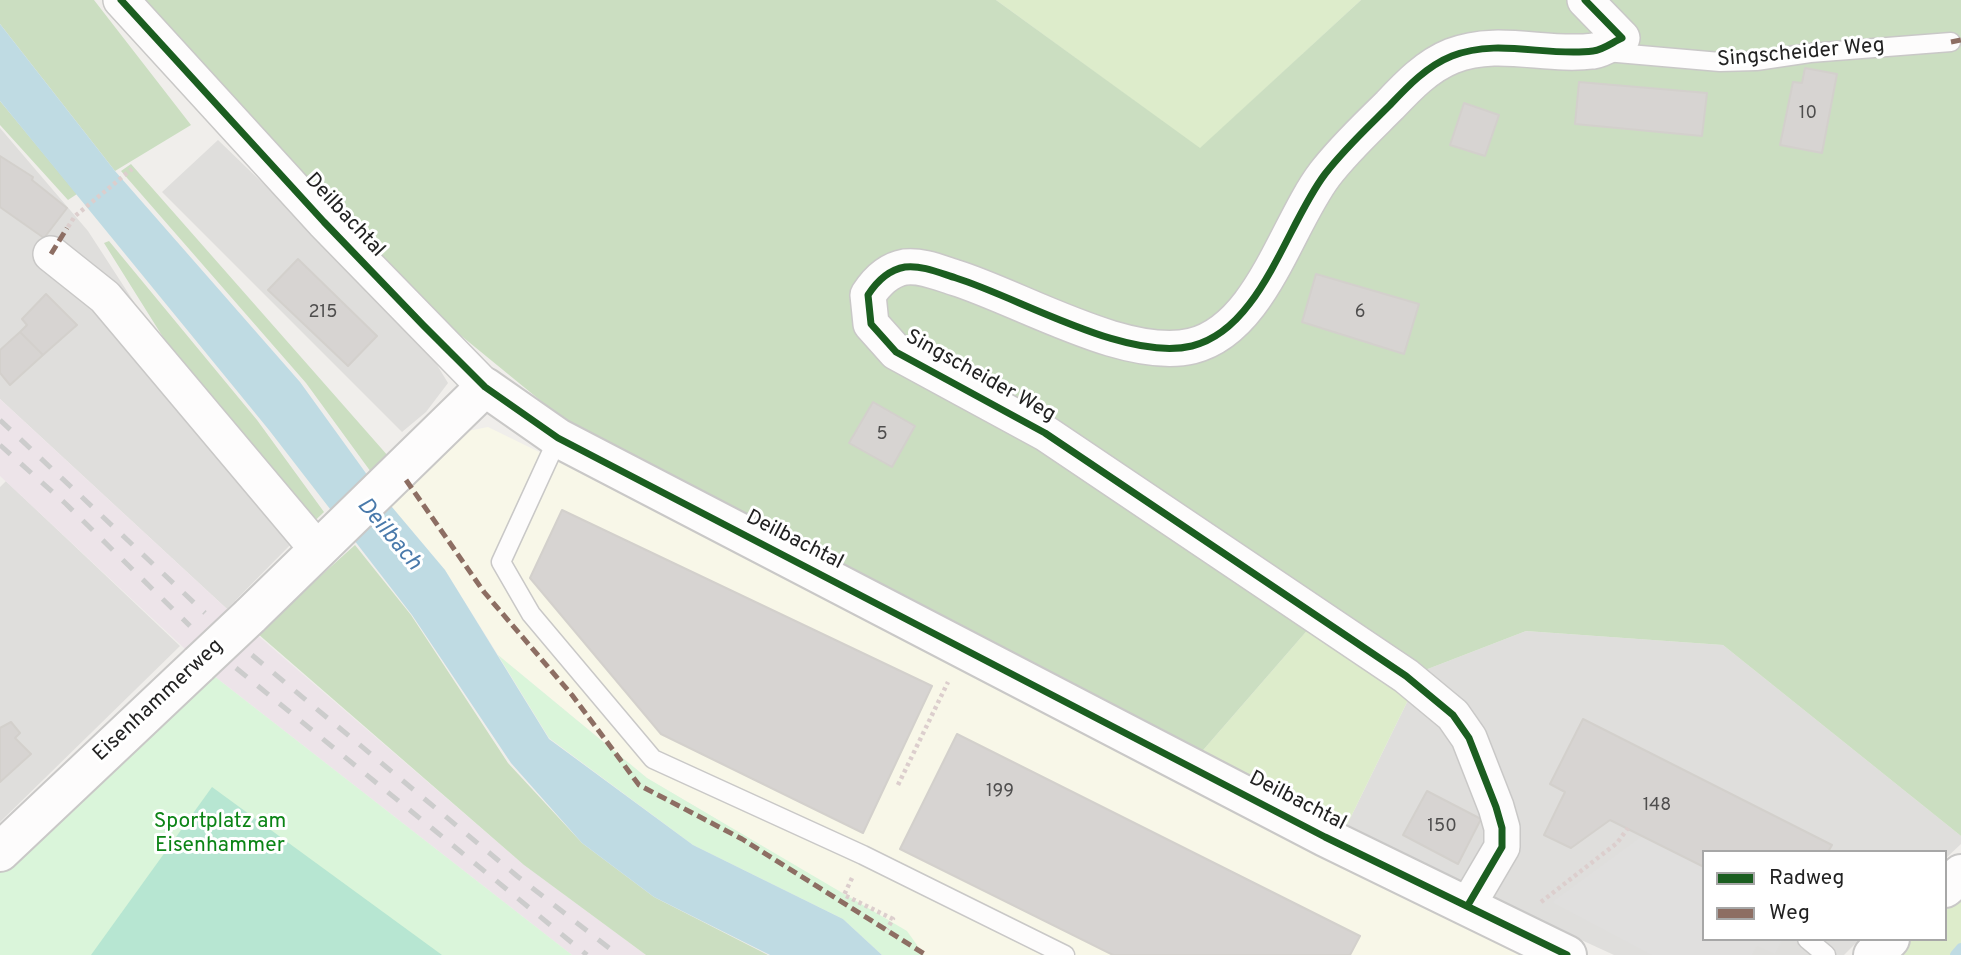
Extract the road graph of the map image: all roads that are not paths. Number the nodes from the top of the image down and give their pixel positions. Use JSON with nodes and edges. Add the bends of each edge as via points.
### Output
{"nodes":[{"id":1,"x":121,"y":0,"type":"edge"},
{"id":2,"x":1585,"y":0,"type":"edge"},
{"id":3,"x":1951,"y":42,"type":"dead end"},
{"id":4,"x":1595,"y":51,"type":"junction"},
{"id":5,"x":59,"y":241,"type":"road end"},
{"id":6,"x":485,"y":387,"type":"junction"},
{"id":7,"x":558,"y":438,"type":"junction"},
{"id":8,"x":325,"y":542,"type":"junction"},
{"id":9,"x":0,"y":852,"type":"edge"},
{"id":10,"x":1961,"y":874,"type":"edge"},
{"id":11,"x":1947,"y":886,"type":"edge"},
{"id":12,"x":1468,"y":905,"type":"junction"},
{"id":13,"x":1809,"y":941,"type":"edge"},
{"id":14,"x":1888,"y":941,"type":"edge"},
{"id":15,"x":1065,"y":955,"type":"edge"},
{"id":16,"x":1567,"y":955,"type":"edge"},
{"id":17,"x":1826,"y":955,"type":"edge"},
{"id":18,"x":1873,"y":955,"type":"edge"}],
"edges":[{"from":1,"to":6,"type":"street","name":"Deilbachtal","via":[[324,222]]},
{"from":2,"to":4,"type":"street","via":[[1622,38]]},
{"from":3,"to":4,"type":"lane","name":"Singscheider Weg","via":[[1720,62]]},
{"from":4,"to":12,"type":"street","name":"Singscheider Weg","via":[[1493,47],[1451,56],[1434,65],[1324,175],[1239,316],[1219,333],[1192,346],[1133,344],[926,268],[902,268],[883,276],[868,295],[871,324],[896,352],[1045,433],[1406,676],[1453,715],[1480,761],[1502,828],[1502,847]]},
{"from":5,"to":8,"type":"street"},
{"from":6,"to":7,"type":"street","name":"Deilbachtal"},
{"from":6,"to":8,"type":"street","name":"Eisenhammerweg"},
{"from":7,"to":12,"type":"street","name":"Deilbachtal","via":[[1325,837]]},
{"from":7,"to":15,"type":"lane","via":[[501,562],[531,614],[653,759],[863,855]]},
{"from":8,"to":9,"type":"street","name":"Eisenhammerweg","bridge":true},
{"from":10,"to":11,"type":"street"},
{"from":12,"to":16,"type":"street","name":"Deilbachtal"},
{"from":13,"to":17,"type":"lane"},
{"from":14,"to":18,"type":"street"}]}
